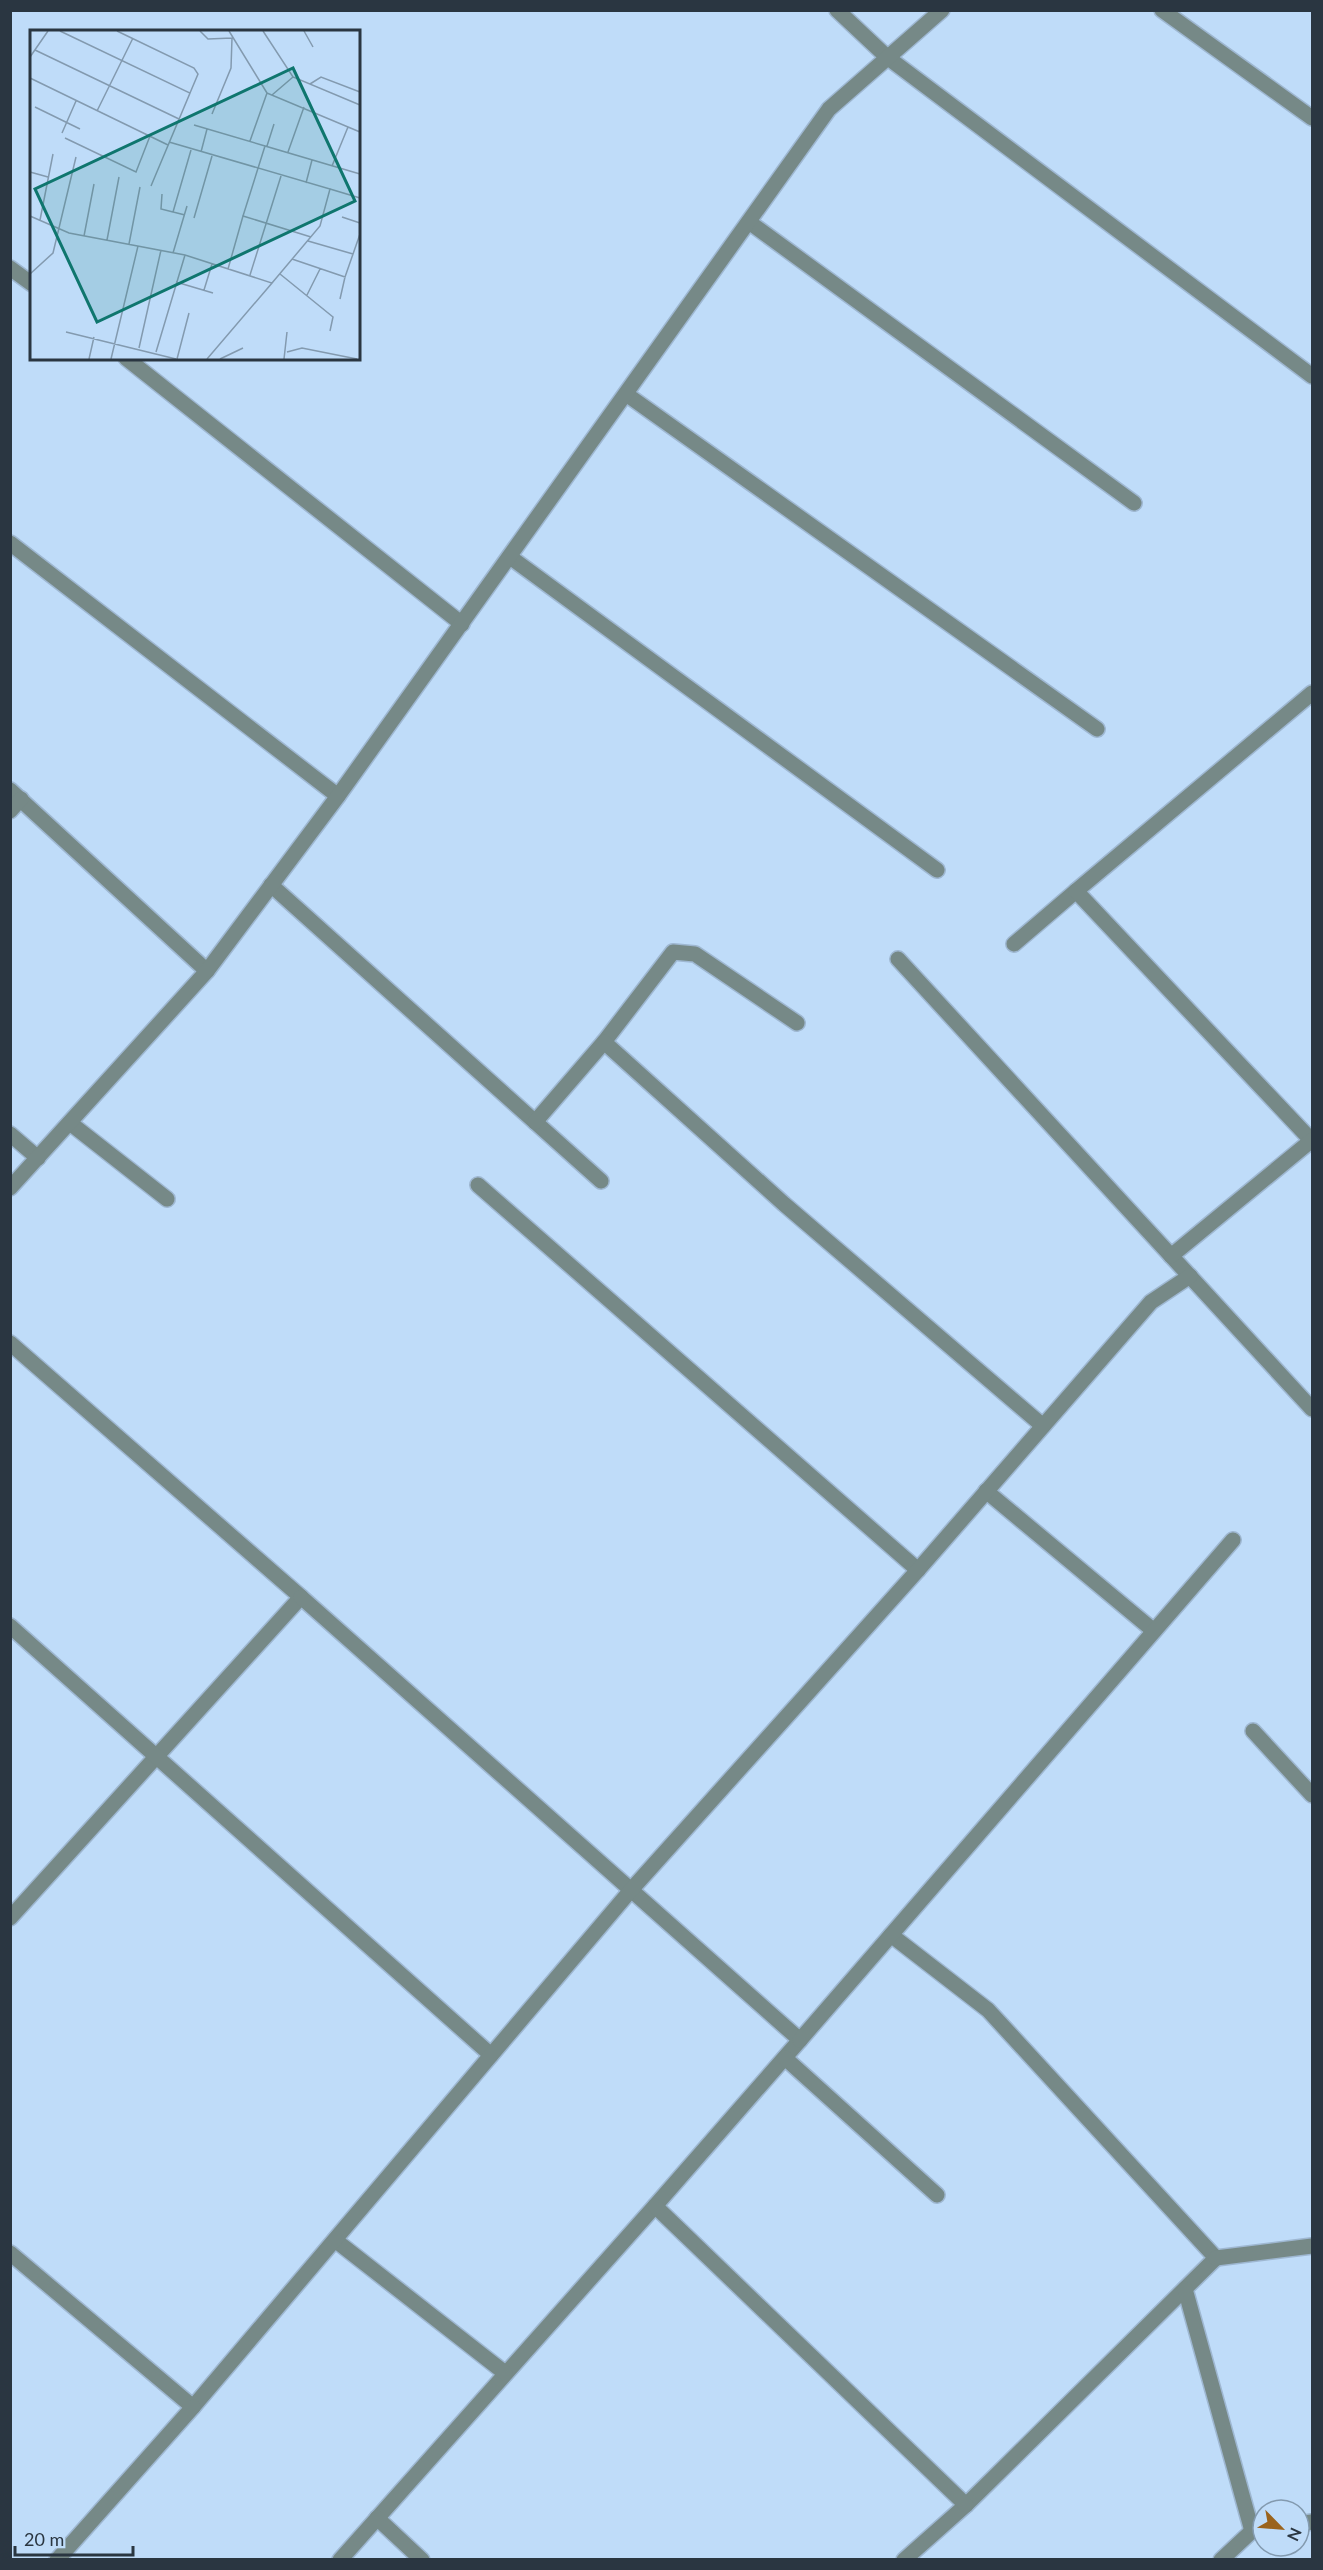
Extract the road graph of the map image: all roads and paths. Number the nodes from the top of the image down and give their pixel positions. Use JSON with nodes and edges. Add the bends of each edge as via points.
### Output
{"nodes":[{"id":1,"x":837,"y":10,"type":"edge"},
{"id":2,"x":942,"y":10,"type":"edge"},
{"id":3,"x":1162,"y":10,"type":"edge"},
{"id":4,"x":887,"y":57,"type":"junction"},
{"id":5,"x":1312,"y":118,"type":"edge"},
{"id":6,"x":749,"y":222,"type":"junction"},
{"id":7,"x":10,"y":268,"type":"edge"},
{"id":8,"x":30,"y":283,"type":"edge"},
{"id":9,"x":129,"y":360,"type":"edge"},
{"id":10,"x":1312,"y":375,"type":"edge"},
{"id":11,"x":626,"y":394,"type":"junction"},
{"id":12,"x":1134,"y":503,"type":"dead end"},
{"id":13,"x":10,"y":543,"type":"edge"},
{"id":14,"x":510,"y":557,"type":"junction"},
{"id":15,"x":462,"y":624,"type":"junction"},
{"id":16,"x":1312,"y":693,"type":"edge"},
{"id":17,"x":1097,"y":729,"type":"dead end"},
{"id":18,"x":338,"y":796,"type":"junction"},
{"id":19,"x":14,"y":800,"type":"edge"},
{"id":20,"x":937,"y":870,"type":"dead end"},
{"id":21,"x":272,"y":885,"type":"junction"},
{"id":22,"x":1076,"y":891,"type":"junction"},
{"id":23,"x":1014,"y":944,"type":"dead end"},
{"id":24,"x":898,"y":959,"type":"dead end"},
{"id":25,"x":207,"y":971,"type":"junction"},
{"id":26,"x":797,"y":1023,"type":"dead end"},
{"id":27,"x":604,"y":1042,"type":"junction"},
{"id":28,"x":535,"y":1122,"type":"junction"},
{"id":29,"x":70,"y":1124,"type":"junction"},
{"id":30,"x":10,"y":1134,"type":"edge"},
{"id":31,"x":1312,"y":1141,"type":"edge"},
{"id":32,"x":38,"y":1158,"type":"junction"},
{"id":33,"x":601,"y":1181,"type":"dead end"},
{"id":34,"x":478,"y":1185,"type":"dead end"},
{"id":35,"x":10,"y":1188,"type":"edge"},
{"id":36,"x":167,"y":1199,"type":"dead end"},
{"id":37,"x":1172,"y":1256,"type":"junction"},
{"id":38,"x":1190,"y":1276,"type":"junction"},
{"id":39,"x":10,"y":1343,"type":"edge"},
{"id":40,"x":1312,"y":1409,"type":"edge"},
{"id":41,"x":1043,"y":1426,"type":"junction"},
{"id":42,"x":986,"y":1491,"type":"junction"},
{"id":43,"x":1233,"y":1540,"type":"dead end"},
{"id":44,"x":918,"y":1570,"type":"junction"},
{"id":45,"x":302,"y":1597,"type":"junction"},
{"id":46,"x":10,"y":1626,"type":"edge"},
{"id":47,"x":1154,"y":1631,"type":"junction"},
{"id":48,"x":1253,"y":1731,"type":"dead end"},
{"id":49,"x":156,"y":1758,"type":"junction"},
{"id":50,"x":1312,"y":1795,"type":"edge"},
{"id":51,"x":631,"y":1890,"type":"junction"},
{"id":52,"x":10,"y":1918,"type":"edge"},
{"id":53,"x":891,"y":1935,"type":"junction"},
{"id":54,"x":800,"y":2040,"type":"junction"},
{"id":55,"x":491,"y":2055,"type":"junction"},
{"id":56,"x":785,"y":2058,"type":"junction"},
{"id":57,"x":937,"y":2195,"type":"dead end"},
{"id":58,"x":655,"y":2206,"type":"junction"},
{"id":59,"x":335,"y":2240,"type":"junction"},
{"id":60,"x":1312,"y":2246,"type":"edge"},
{"id":61,"x":10,"y":2253,"type":"edge"},
{"id":62,"x":1216,"y":2258,"type":"junction"},
{"id":63,"x":1185,"y":2289,"type":"junction"},
{"id":64,"x":506,"y":2373,"type":"junction"},
{"id":65,"x":193,"y":2407,"type":"junction"},
{"id":66,"x":966,"y":2505,"type":"junction"},
{"id":67,"x":1251,"y":2507,"type":"edge"},
{"id":68,"x":377,"y":2517,"type":"junction"},
{"id":69,"x":1251,"y":2535,"type":"edge"},
{"id":70,"x":57,"y":2559,"type":"edge"},
{"id":71,"x":339,"y":2559,"type":"edge"},
{"id":72,"x":422,"y":2559,"type":"edge"},
{"id":73,"x":904,"y":2559,"type":"edge"},
{"id":74,"x":1221,"y":2559,"type":"edge"}],
"edges":[{"from":1,"to":4,"type":"street"},
{"from":2,"to":4,"type":"street"},
{"from":3,"to":5,"type":"street"},
{"from":4,"to":6,"type":"street","via":[[829,109]]},
{"from":4,"to":10,"type":"street"},
{"from":6,"to":11,"type":"street"},
{"from":6,"to":12,"type":"street"},
{"from":7,"to":8,"type":"street"},
{"from":9,"to":15,"type":"street"},
{"from":11,"to":14,"type":"street"},
{"from":11,"to":17,"type":"street"},
{"from":13,"to":18,"type":"street"},
{"from":14,"to":15,"type":"street"},
{"from":14,"to":20,"type":"street"},
{"from":15,"to":18,"type":"street"},
{"from":16,"to":22,"type":"street"},
{"from":18,"to":21,"type":"street"},
{"from":19,"to":25,"type":"street"},
{"from":21,"to":25,"type":"street"},
{"from":21,"to":28,"type":"street"},
{"from":22,"to":23,"type":"street"},
{"from":22,"to":31,"type":"street"},
{"from":24,"to":37,"type":"street"},
{"from":25,"to":29,"type":"street"},
{"from":26,"to":27,"type":"street","via":[[695,954],[673,952]]},
{"from":27,"to":28,"type":"street"},
{"from":27,"to":41,"type":"street","via":[[784,1204]]},
{"from":28,"to":33,"type":"street"},
{"from":29,"to":32,"type":"street"},
{"from":29,"to":36,"type":"street"},
{"from":30,"to":32,"type":"street"},
{"from":31,"to":37,"type":"street"},
{"from":32,"to":35,"type":"street"},
{"from":34,"to":44,"type":"street"},
{"from":37,"to":38,"type":"street"},
{"from":38,"to":40,"type":"street"},
{"from":38,"to":41,"type":"street","via":[[1151,1302]]},
{"from":39,"to":45,"type":"street"},
{"from":41,"to":42,"type":"street"},
{"from":42,"to":44,"type":"street"},
{"from":42,"to":47,"type":"street"},
{"from":43,"to":47,"type":"street"},
{"from":44,"to":51,"type":"street"},
{"from":45,"to":49,"type":"street"},
{"from":45,"to":51,"type":"street"},
{"from":46,"to":49,"type":"street"},
{"from":47,"to":53,"type":"street"},
{"from":48,"to":50,"type":"street"},
{"from":49,"to":52,"type":"street"},
{"from":49,"to":55,"type":"street"},
{"from":51,"to":54,"type":"street"},
{"from":51,"to":55,"type":"street"},
{"from":53,"to":54,"type":"street"},
{"from":53,"to":62,"type":"street","via":[[988,2010]]},
{"from":54,"to":56,"type":"street"},
{"from":55,"to":59,"type":"street"},
{"from":56,"to":57,"type":"street"},
{"from":56,"to":58,"type":"street"},
{"from":58,"to":64,"type":"street"},
{"from":58,"to":66,"type":"street"},
{"from":59,"to":64,"type":"street"},
{"from":59,"to":65,"type":"street"},
{"from":60,"to":62,"type":"street"},
{"from":61,"to":65,"type":"street"},
{"from":62,"to":63,"type":"street"},
{"from":63,"to":66,"type":"street"},
{"from":63,"to":67,"type":"street"},
{"from":64,"to":68,"type":"street"},
{"from":65,"to":70,"type":"street"},
{"from":66,"to":73,"type":"street"},
{"from":68,"to":71,"type":"street"},
{"from":68,"to":72,"type":"street"},
{"from":69,"to":74,"type":"street"}]}
